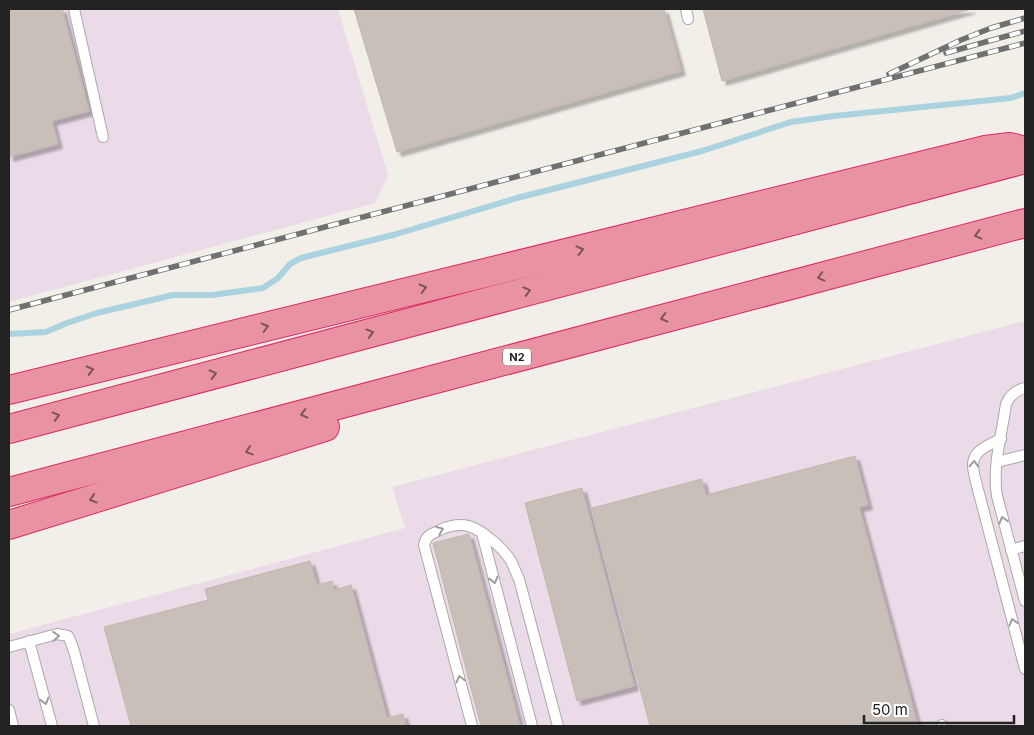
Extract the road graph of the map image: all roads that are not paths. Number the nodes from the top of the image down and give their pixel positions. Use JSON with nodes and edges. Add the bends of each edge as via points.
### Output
{"nodes":[{"id":1,"x":74,"y":9,"type":"edge"},
{"id":2,"x":103,"y":137,"type":"dead end"},
{"id":3,"x":1025,"y":151,"type":"edge"},
{"id":4,"x":1025,"y":159,"type":"edge"},
{"id":5,"x":1025,"y":223,"type":"edge"},
{"id":6,"x":543,"y":350,"type":"junction"},
{"id":7,"x":1025,"y":388,"type":"edge"},
{"id":8,"x":9,"y":390,"type":"edge"},
{"id":9,"x":9,"y":429,"type":"edge"},
{"id":10,"x":1001,"y":439,"type":"junction"},
{"id":11,"x":1025,"y":455,"type":"edge"},
{"id":12,"x":997,"y":462,"type":"junction"},
{"id":13,"x":9,"y":492,"type":"edge"},
{"id":14,"x":9,"y":526,"type":"edge"},
{"id":15,"x":482,"y":533,"type":"junction"},
{"id":16,"x":1025,"y":546,"type":"edge"},
{"id":17,"x":1011,"y":550,"type":"junction"},
{"id":18,"x":1025,"y":601,"type":"edge"},
{"id":19,"x":29,"y":641,"type":"junction"},
{"id":20,"x":9,"y":647,"type":"edge"},
{"id":21,"x":1025,"y":669,"type":"edge"},
{"id":22,"x":9,"y":710,"type":"edge"},
{"id":23,"x":13,"y":726,"type":"edge"},
{"id":24,"x":52,"y":726,"type":"edge"},
{"id":25,"x":94,"y":726,"type":"edge"},
{"id":26,"x":472,"y":726,"type":"edge"},
{"id":27,"x":532,"y":726,"type":"edge"},
{"id":28,"x":558,"y":726,"type":"edge"}],
"edges":[{"from":1,"to":2,"type":"lane"},
{"from":8,"to":3,"type":"highway","one_way":true,"via":[[985,150],[1010,147]]},
{"from":9,"to":4,"type":"highway","one_way":true},
{"from":5,"to":6,"type":"highway","number":"N2","one_way":true},
{"from":6,"to":13,"type":"highway","number":"N2","one_way":true},
{"from":6,"to":14,"type":"highway","one_way":true,"via":[[328,426]]},
{"from":7,"to":10,"type":"lane","via":[[1008,398]]},
{"from":10,"to":12,"type":"lane"},
{"from":21,"to":10,"type":"lane","one_way":true,"via":[[973,465],[979,451]]},
{"from":11,"to":12,"type":"lane"},
{"from":17,"to":12,"type":"lane","one_way":true,"via":[[994,483]]},
{"from":26,"to":15,"type":"lane","one_way":true,"via":[[424,545],[429,535],[446,528],[463,525]]},
{"from":15,"to":27,"type":"lane","one_way":true},
{"from":15,"to":28,"type":"lane","via":[[499,546],[519,579]]},
{"from":16,"to":17,"type":"lane"},
{"from":17,"to":18,"type":"lane"},
{"from":19,"to":20,"type":"lane"},
{"from":19,"to":24,"type":"lane","one_way":true},
{"from":19,"to":25,"type":"lane","one_way":true,"via":[[56,634],[68,636]]},
{"from":22,"to":23,"type":"lane"}]}
